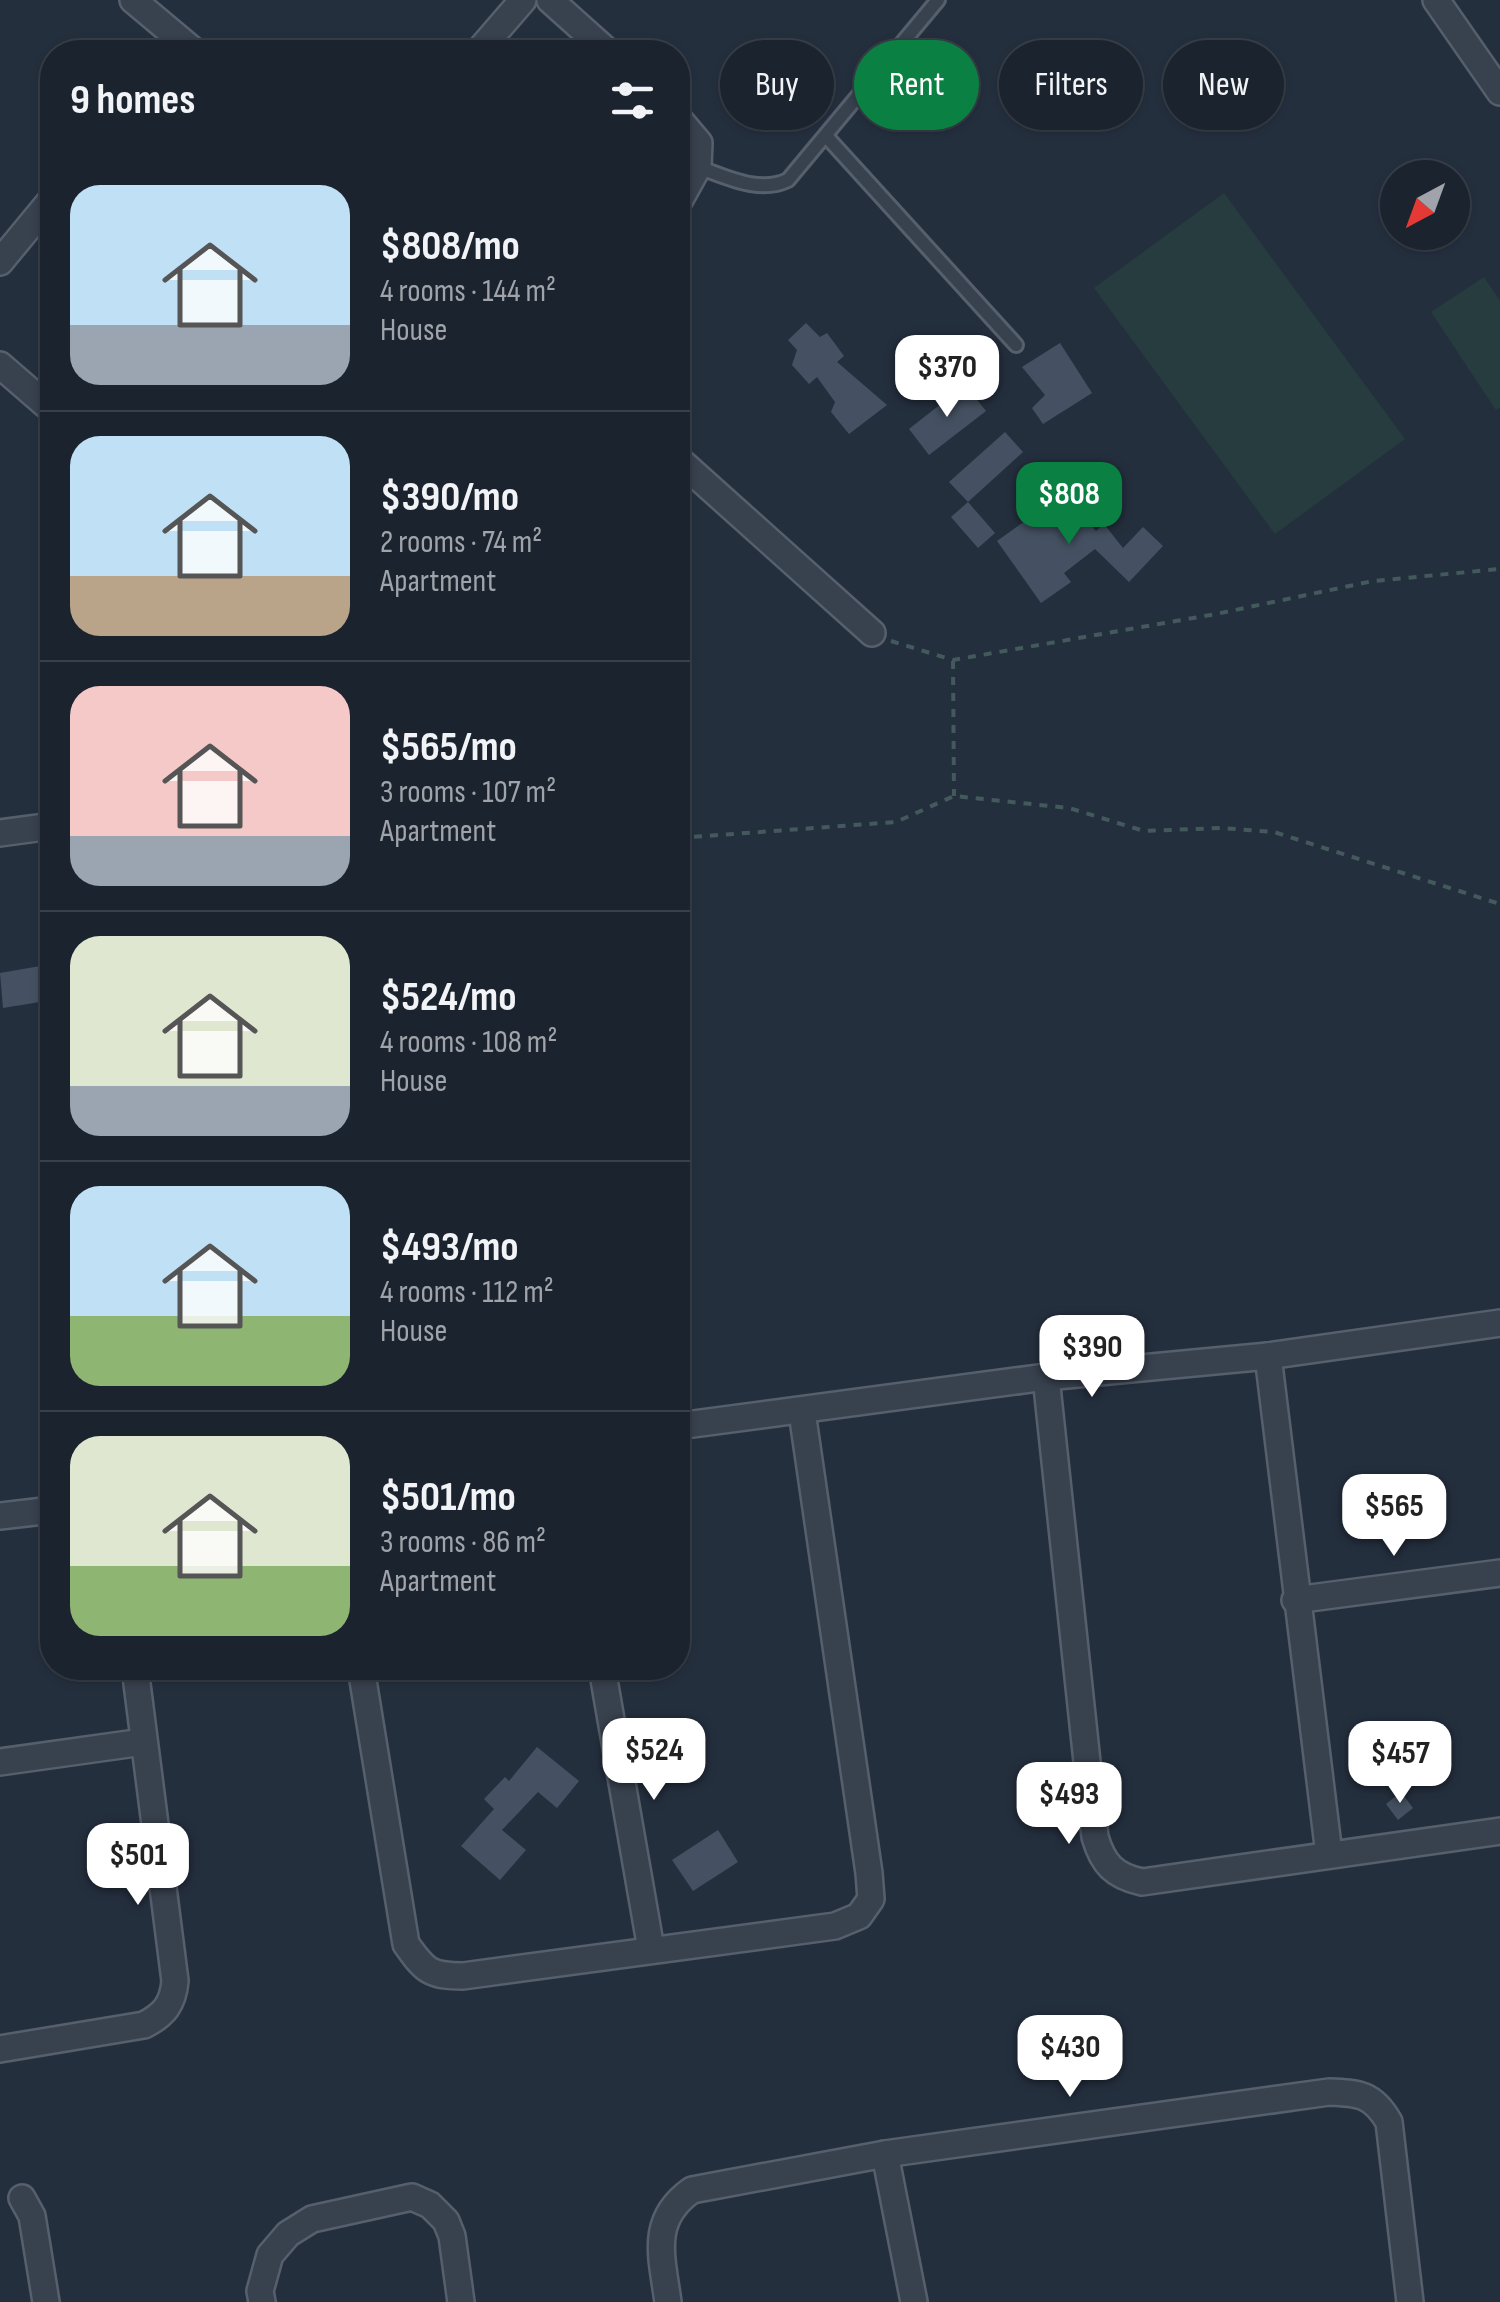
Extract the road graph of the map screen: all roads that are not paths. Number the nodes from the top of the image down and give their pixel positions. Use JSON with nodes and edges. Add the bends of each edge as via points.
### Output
{"nodes":[{"id":1,"x":133,"y":0,"type":"edge"},
{"id":2,"x":523,"y":0,"type":"edge"},
{"id":3,"x":550,"y":0,"type":"edge"},
{"id":4,"x":938,"y":0,"type":"edge"},
{"id":5,"x":1436,"y":0,"type":"edge"},
{"id":6,"x":178,"y":40,"type":"edge"},
{"id":7,"x":488,"y":40,"type":"edge"},
{"id":8,"x":595,"y":40,"type":"edge"},
{"id":9,"x":1500,"y":92,"type":"edge"},
{"id":10,"x":690,"y":132,"type":"edge"},
{"id":11,"x":826,"y":136,"type":"junction"},
{"id":12,"x":698,"y":168,"type":"junction"},
{"id":13,"x":690,"y":182,"type":"edge"},
{"id":14,"x":40,"y":214,"type":"edge"},
{"id":15,"x":0,"y":262,"type":"edge"},
{"id":16,"x":1016,"y":345,"type":"dead end"},
{"id":17,"x":0,"y":366,"type":"edge"},
{"id":18,"x":40,"y":400,"type":"edge"},
{"id":19,"x":690,"y":470,"type":"edge"},
{"id":20,"x":872,"y":633,"type":"road end"},
{"id":21,"x":40,"y":827,"type":"edge"},
{"id":22,"x":0,"y":832,"type":"edge"},
{"id":23,"x":1500,"y":1322,"type":"edge"},
{"id":24,"x":1268,"y":1356,"type":"junction"},
{"id":25,"x":1046,"y":1377,"type":"junction"},
{"id":26,"x":802,"y":1412,"type":"junction"},
{"id":27,"x":690,"y":1425,"type":"edge"},
{"id":28,"x":40,"y":1511,"type":"edge"},
{"id":29,"x":0,"y":1516,"type":"edge"},
{"id":30,"x":1500,"y":1574,"type":"edge"},
{"id":31,"x":1295,"y":1600,"type":"junction"},
{"id":32,"x":136,"y":1680,"type":"edge"},
{"id":33,"x":364,"y":1680,"type":"edge"},
{"id":34,"x":604,"y":1680,"type":"edge"},
{"id":35,"x":143,"y":1742,"type":"junction"},
{"id":36,"x":0,"y":1762,"type":"edge"},
{"id":37,"x":1500,"y":1832,"type":"edge"},
{"id":38,"x":1328,"y":1854,"type":"junction"},
{"id":39,"x":651,"y":1949,"type":"junction"},
{"id":40,"x":0,"y":2050,"type":"edge"},
{"id":41,"x":885,"y":2154,"type":"junction"},
{"id":42,"x":22,"y":2198,"type":"dead end"},
{"id":43,"x":46,"y":2302,"type":"edge"},
{"id":44,"x":262,"y":2302,"type":"edge"},
{"id":45,"x":461,"y":2302,"type":"edge"},
{"id":46,"x":668,"y":2302,"type":"edge"},
{"id":47,"x":914,"y":2302,"type":"edge"},
{"id":48,"x":1410,"y":2302,"type":"edge"}],
"edges":[{"from":1,"to":6,"type":"street"},
{"from":2,"to":7,"type":"street"},
{"from":3,"to":8,"type":"street"},
{"from":4,"to":11,"type":"lane"},
{"from":5,"to":9,"type":"street"},
{"from":10,"to":12,"type":"street","via":[[699,142]]},
{"from":11,"to":12,"type":"lane","via":[[776,186]]},
{"from":11,"to":16,"type":"lane"},
{"from":12,"to":13,"type":"street"},
{"from":14,"to":15,"type":"street"},
{"from":17,"to":18,"type":"street"},
{"from":19,"to":20,"type":"street"},
{"from":21,"to":22,"type":"street"},
{"from":23,"to":24,"type":"street"},
{"from":24,"to":25,"type":"street"},
{"from":24,"to":31,"type":"street"},
{"from":25,"to":26,"type":"street"},
{"from":25,"to":38,"type":"street","via":[[1101,1858],[1120,1877],[1142,1882]]},
{"from":26,"to":27,"type":"street"},
{"from":26,"to":39,"type":"street","via":[[871,1899],[859,1916],[835,1926]]},
{"from":28,"to":29,"type":"street"},
{"from":30,"to":31,"type":"street"},
{"from":31,"to":38,"type":"street"},
{"from":32,"to":35,"type":"street"},
{"from":33,"to":39,"type":"street","via":[[406,1944],[421,1966],[438,1976],[463,1976]]},
{"from":34,"to":39,"type":"street"},
{"from":35,"to":36,"type":"street"},
{"from":35,"to":40,"type":"street","via":[[174,1998],[161,2017],[144,2026]]},
{"from":37,"to":38,"type":"street"},
{"from":41,"to":46,"type":"street","via":[[692,2190],[674,2203],[662,2227]]},
{"from":41,"to":47,"type":"street"},
{"from":41,"to":48,"type":"street","via":[[1357,2093],[1379,2105],[1389,2122]]},
{"from":42,"to":43,"type":"street","via":[[32,2216]]},
{"from":44,"to":45,"type":"street","via":[[270,2255],[288,2234],[312,2219],[412,2198],[446,2222]]}]}
